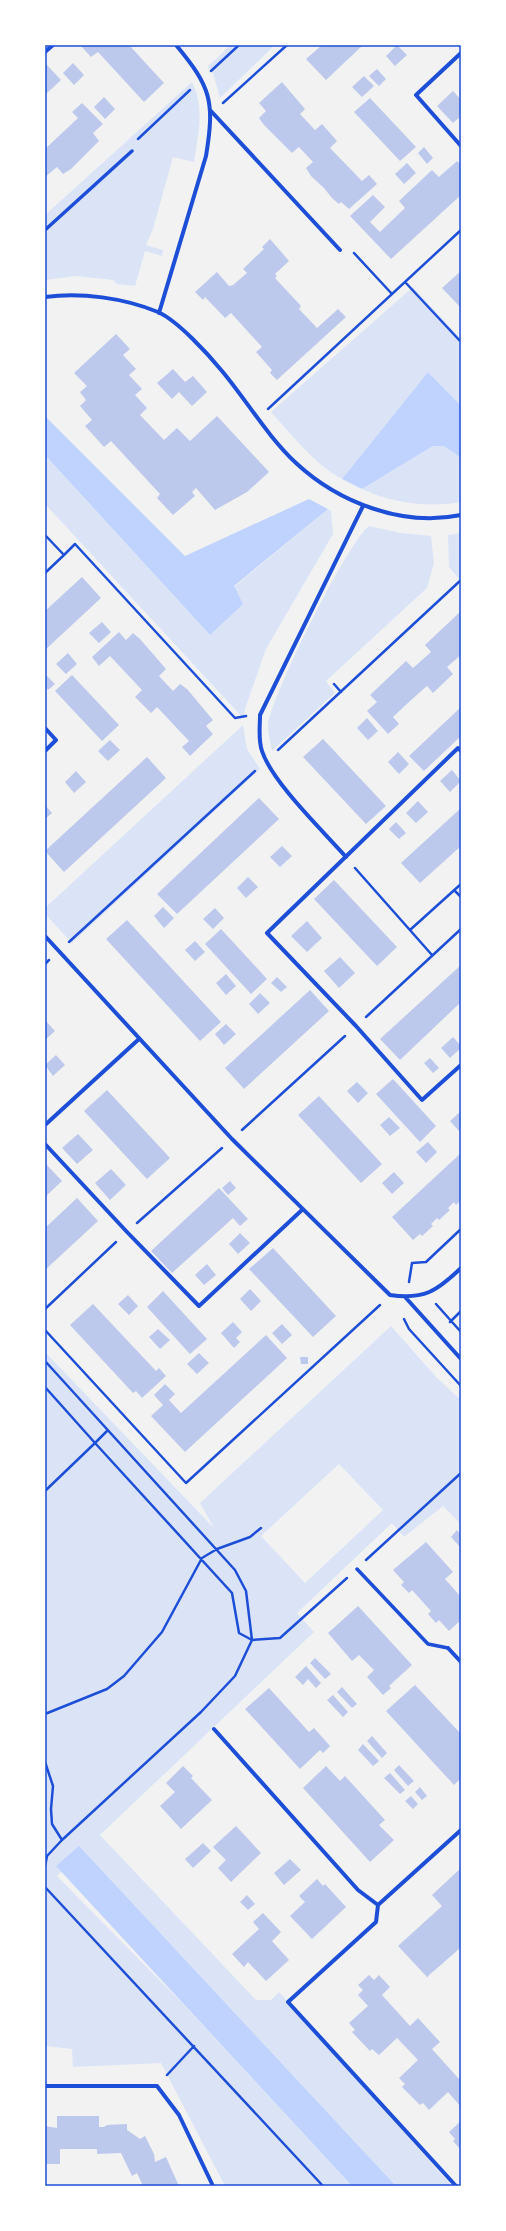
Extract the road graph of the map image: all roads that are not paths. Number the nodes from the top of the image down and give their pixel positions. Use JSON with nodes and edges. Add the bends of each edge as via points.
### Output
{"nodes":[{"id":1,"x":53,"y":45,"type":"edge"},
{"id":2,"x":176,"y":45,"type":"edge"},
{"id":3,"x":45,"y":52,"type":"edge"},
{"id":4,"x":461,"y":53,"type":"edge"},
{"id":5,"x":210,"y":109,"type":"junction"},
{"id":6,"x":461,"y":146,"type":"edge"},
{"id":7,"x":132,"y":151,"type":"road end"},
{"id":8,"x":45,"y":230,"type":"edge"},
{"id":9,"x":340,"y":250,"type":"road end"},
{"id":10,"x":45,"y":297,"type":"edge"},
{"id":11,"x":159,"y":313,"type":"junction"},
{"id":12,"x":363,"y":506,"type":"junction"},
{"id":13,"x":461,"y":516,"type":"edge"},
{"id":14,"x":45,"y":728,"type":"edge"},
{"id":15,"x":45,"y":751,"type":"edge"},
{"id":16,"x":461,"y":751,"type":"edge"},
{"id":17,"x":346,"y":857,"type":"junction"},
{"id":18,"x":45,"y":936,"type":"edge"},
{"id":19,"x":139,"y":1039,"type":"junction"},
{"id":20,"x":461,"y":1065,"type":"edge"},
{"id":21,"x":45,"y":1125,"type":"edge"},
{"id":22,"x":45,"y":1144,"type":"edge"},
{"id":23,"x":303,"y":1209,"type":"junction"},
{"id":24,"x":461,"y":1268,"type":"edge"},
{"id":25,"x":406,"y":1298,"type":"junction"},
{"id":26,"x":461,"y":1359,"type":"edge"},
{"id":27,"x":357,"y":1569,"type":"dead end"},
{"id":28,"x":448,"y":1648,"type":"joint"},
{"id":29,"x":461,"y":1662,"type":"edge"},
{"id":30,"x":214,"y":1729,"type":"dead end"},
{"id":31,"x":461,"y":1830,"type":"edge"},
{"id":32,"x":378,"y":1905,"type":"junction"},
{"id":33,"x":45,"y":2086,"type":"edge"},
{"id":34,"x":213,"y":2186,"type":"edge"},
{"id":35,"x":456,"y":2186,"type":"edge"}],
"edges":[{"from":1,"to":3,"type":"street"},
{"from":2,"to":5,"type":"street","via":[[202,79]]},
{"from":4,"to":6,"type":"street","via":[[416,95]]},
{"from":5,"to":9,"type":"street"},
{"from":5,"to":11,"type":"street","via":[[206,156]]},
{"from":7,"to":8,"type":"street"},
{"from":10,"to":11,"type":"street","via":[[90,296]]},
{"from":11,"to":12,"type":"street","via":[[207,353],[296,463],[316,479]]},
{"from":12,"to":13,"type":"street","via":[[398,516]]},
{"from":12,"to":17,"type":"street","via":[[260,715],[259,735],[266,761],[277,778]]},
{"from":14,"to":15,"type":"street","via":[[56,740]]},
{"from":16,"to":17,"type":"street","via":[[458,748]]},
{"from":17,"to":20,"type":"street","via":[[268,933],[422,1100]]},
{"from":18,"to":19,"type":"street"},
{"from":19,"to":21,"type":"street"},
{"from":19,"to":23,"type":"street","via":[[232,1139]]},
{"from":22,"to":23,"type":"street","via":[[199,1306]]},
{"from":23,"to":25,"type":"street","via":[[390,1295]]},
{"from":24,"to":25,"type":"street","via":[[428,1294]]},
{"from":25,"to":26,"type":"street"},
{"from":27,"to":28,"type":"street","via":[[428,1644]]},
{"from":28,"to":29,"type":"street"},
{"from":30,"to":32,"type":"street","via":[[358,1890]]},
{"from":31,"to":32,"type":"street"},
{"from":32,"to":35,"type":"street","via":[[376,1922],[288,2002]]},
{"from":33,"to":34,"type":"street","via":[[157,2086],[179,2115]]}]}
